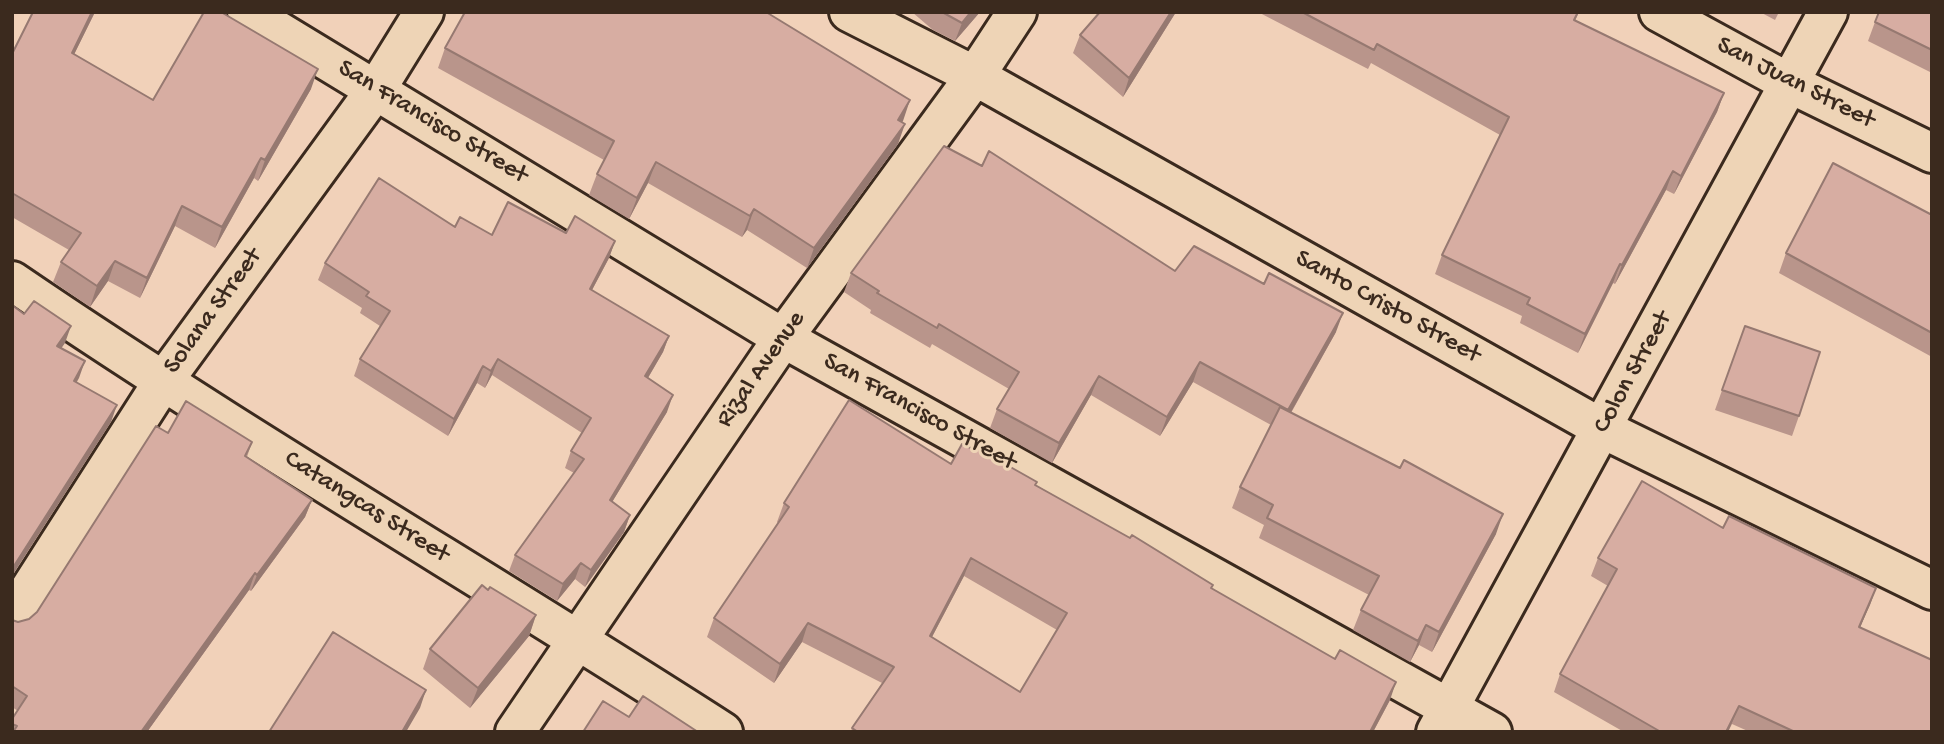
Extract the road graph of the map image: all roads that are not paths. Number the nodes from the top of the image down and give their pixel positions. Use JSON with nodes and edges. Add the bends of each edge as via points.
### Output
{"nodes":[{"id":1,"x":247,"y":12,"type":"edge"},
{"id":2,"x":424,"y":12,"type":"edge"},
{"id":3,"x":849,"y":12,"type":"edge"},
{"id":4,"x":1017,"y":12,"type":"edge"},
{"id":5,"x":1659,"y":12,"type":"edge"},
{"id":6,"x":1828,"y":12,"type":"edge"},
{"id":7,"x":975,"y":76,"type":"junction"},
{"id":8,"x":1791,"y":84,"type":"junction"},
{"id":9,"x":377,"y":88,"type":"junction"},
{"id":10,"x":1932,"y":153,"type":"edge"},
{"id":11,"x":12,"y":281,"type":"edge"},
{"id":12,"x":783,"y":338,"type":"junction"},
{"id":13,"x":162,"y":383,"type":"junction"},
{"id":14,"x":1603,"y":429,"type":"junction"},
{"id":15,"x":1932,"y":590,"type":"edge"},
{"id":16,"x":12,"y":617,"type":"edge"},
{"id":17,"x":578,"y":639,"type":"junction"},
{"id":18,"x":1443,"y":720,"type":"edge"},
{"id":19,"x":514,"y":732,"type":"edge"},
{"id":20,"x":723,"y":732,"type":"edge"},
{"id":21,"x":1492,"y":732,"type":"edge"}],
"edges":[{"from":1,"to":9,"type":"street","name":"San Francisco Street"},
{"from":2,"to":9,"type":"street","name":"Solana Street"},
{"from":3,"to":7,"type":"street","name":"Santo Cristo Street"},
{"from":4,"to":7,"type":"street","name":"Rizal Avenue"},
{"from":5,"to":8,"type":"street","name":"San Juan Street"},
{"from":6,"to":8,"type":"street","name":"Colon Street"},
{"from":7,"to":12,"type":"street","name":"Rizal Avenue"},
{"from":7,"to":14,"type":"street","name":"Santo Cristo Street"},
{"from":8,"to":10,"type":"street","name":"San Juan Street"},
{"from":8,"to":14,"type":"street","name":"Colon Street"},
{"from":9,"to":12,"type":"street","name":"San Francisco Street"},
{"from":9,"to":13,"type":"street","name":"Solana Street"},
{"from":11,"to":13,"type":"street","name":"Catangcas Street"},
{"from":12,"to":17,"type":"street","name":"Rizal Avenue"},
{"from":12,"to":18,"type":"street","name":"San Francisco Street"},
{"from":13,"to":16,"type":"street","name":"Solana Street"},
{"from":13,"to":17,"type":"street","name":"Catangcas Street"},
{"from":14,"to":15,"type":"street","name":"Santo Cristo Street"},
{"from":14,"to":18,"type":"street","name":"Colon Street"},
{"from":17,"to":19,"type":"street","name":"Rizal Avenue"},
{"from":17,"to":20,"type":"street","name":"Catangcas Street"},
{"from":18,"to":21,"type":"street","name":"San Francisco Street"}]}
